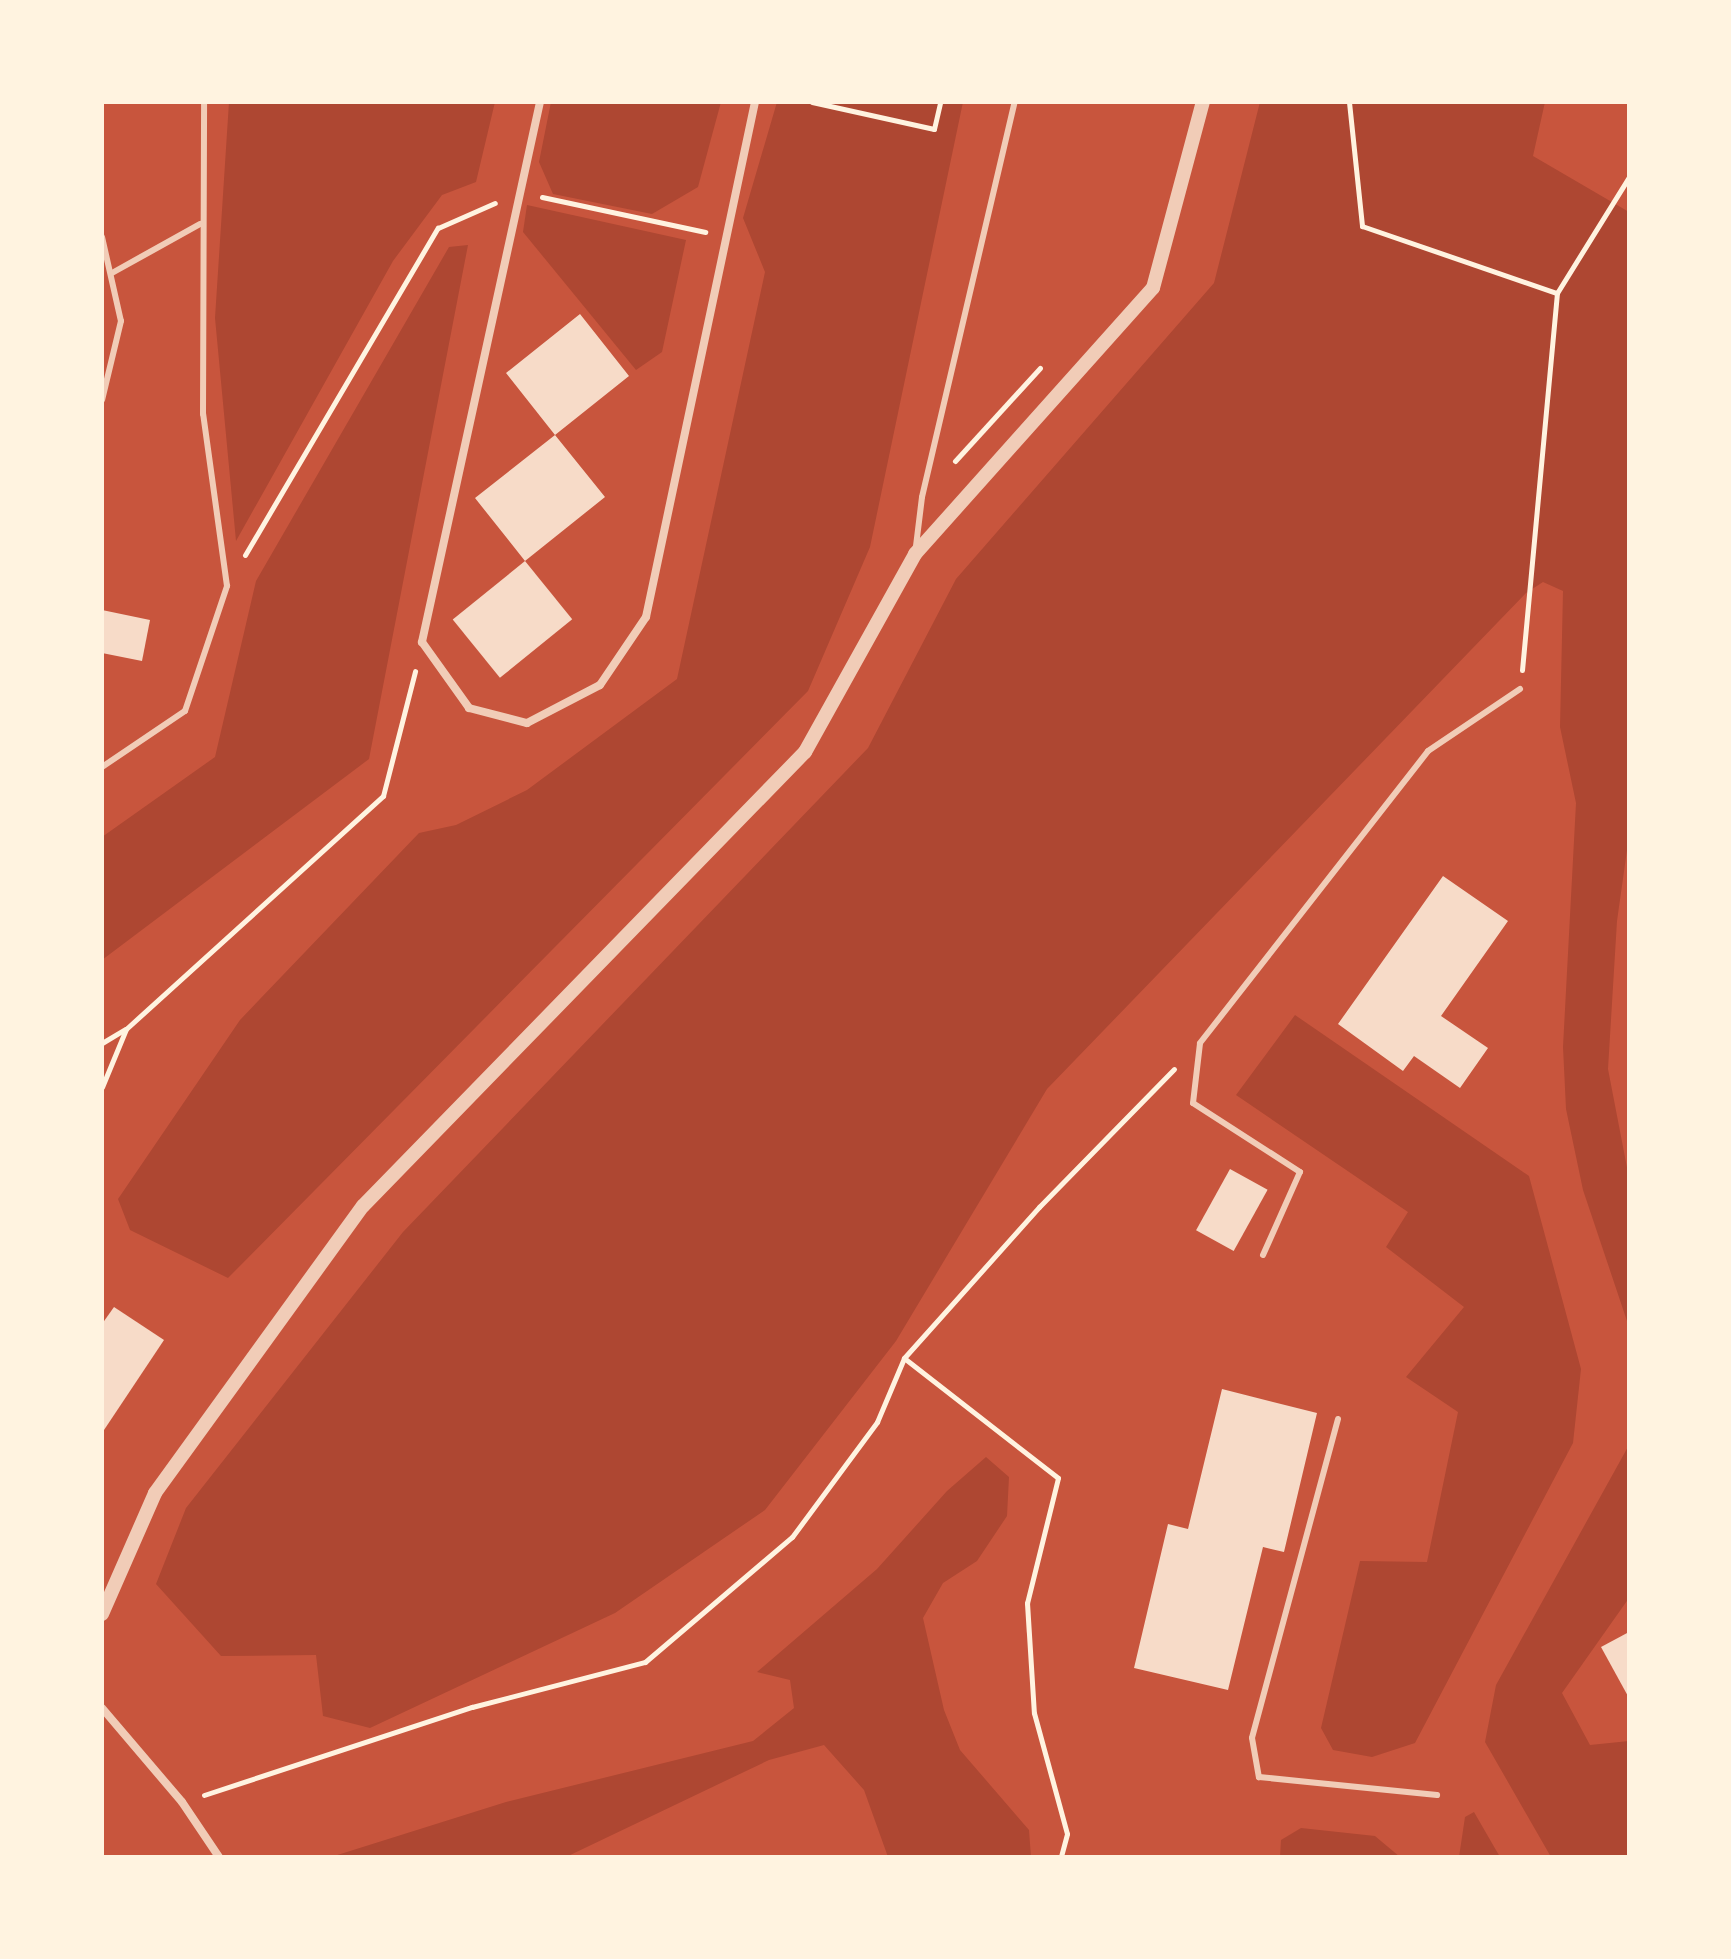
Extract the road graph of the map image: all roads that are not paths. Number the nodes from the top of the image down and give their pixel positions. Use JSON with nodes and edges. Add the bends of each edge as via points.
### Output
{"nodes":[{"id":1,"x":204,"y":102,"type":"edge"},
{"id":2,"x":540,"y":102,"type":"edge"},
{"id":3,"x":755,"y":102,"type":"edge"},
{"id":4,"x":1015,"y":102,"type":"edge"},
{"id":5,"x":1203,"y":102,"type":"edge"},
{"id":6,"x":200,"y":224,"type":"junction"},
{"id":7,"x":102,"y":237,"type":"edge"},
{"id":8,"x":112,"y":273,"type":"junction"},
{"id":9,"x":102,"y":400,"type":"edge"},
{"id":10,"x":915,"y":554,"type":"junction"},
{"id":11,"x":1520,"y":689,"type":"road end"},
{"id":12,"x":102,"y":767,"type":"edge"},
{"id":13,"x":1263,"y":1255,"type":"dead end"},
{"id":14,"x":1338,"y":1419,"type":"dead end"},
{"id":15,"x":102,"y":1614,"type":"edge"},
{"id":16,"x":102,"y":1708,"type":"edge"},
{"id":17,"x":1437,"y":1795,"type":"dead end"},
{"id":18,"x":219,"y":1857,"type":"edge"}],
"edges":[{"from":1,"to":6,"type":"lane"},
{"from":2,"to":3,"type":"street","via":[[422,642],[469,708],[527,723],[600,685],[646,617]]},
{"from":4,"to":10,"type":"lane","via":[[922,497]]},
{"from":5,"to":10,"type":"street","via":[[1153,288]]},
{"from":6,"to":8,"type":"lane"},
{"from":6,"to":12,"type":"lane","via":[[203,414],[227,586],[185,711]]},
{"from":7,"to":8,"type":"lane"},
{"from":8,"to":9,"type":"lane","via":[[121,321]]},
{"from":10,"to":15,"type":"street","via":[[805,752],[363,1206],[155,1493]]},
{"from":11,"to":13,"type":"lane","via":[[1428,751],[1200,1043],[1193,1103],[1300,1172]]},
{"from":14,"to":17,"type":"lane","via":[[1252,1738],[1259,1777]]},
{"from":16,"to":18,"type":"street","via":[[182,1802]]}]}
